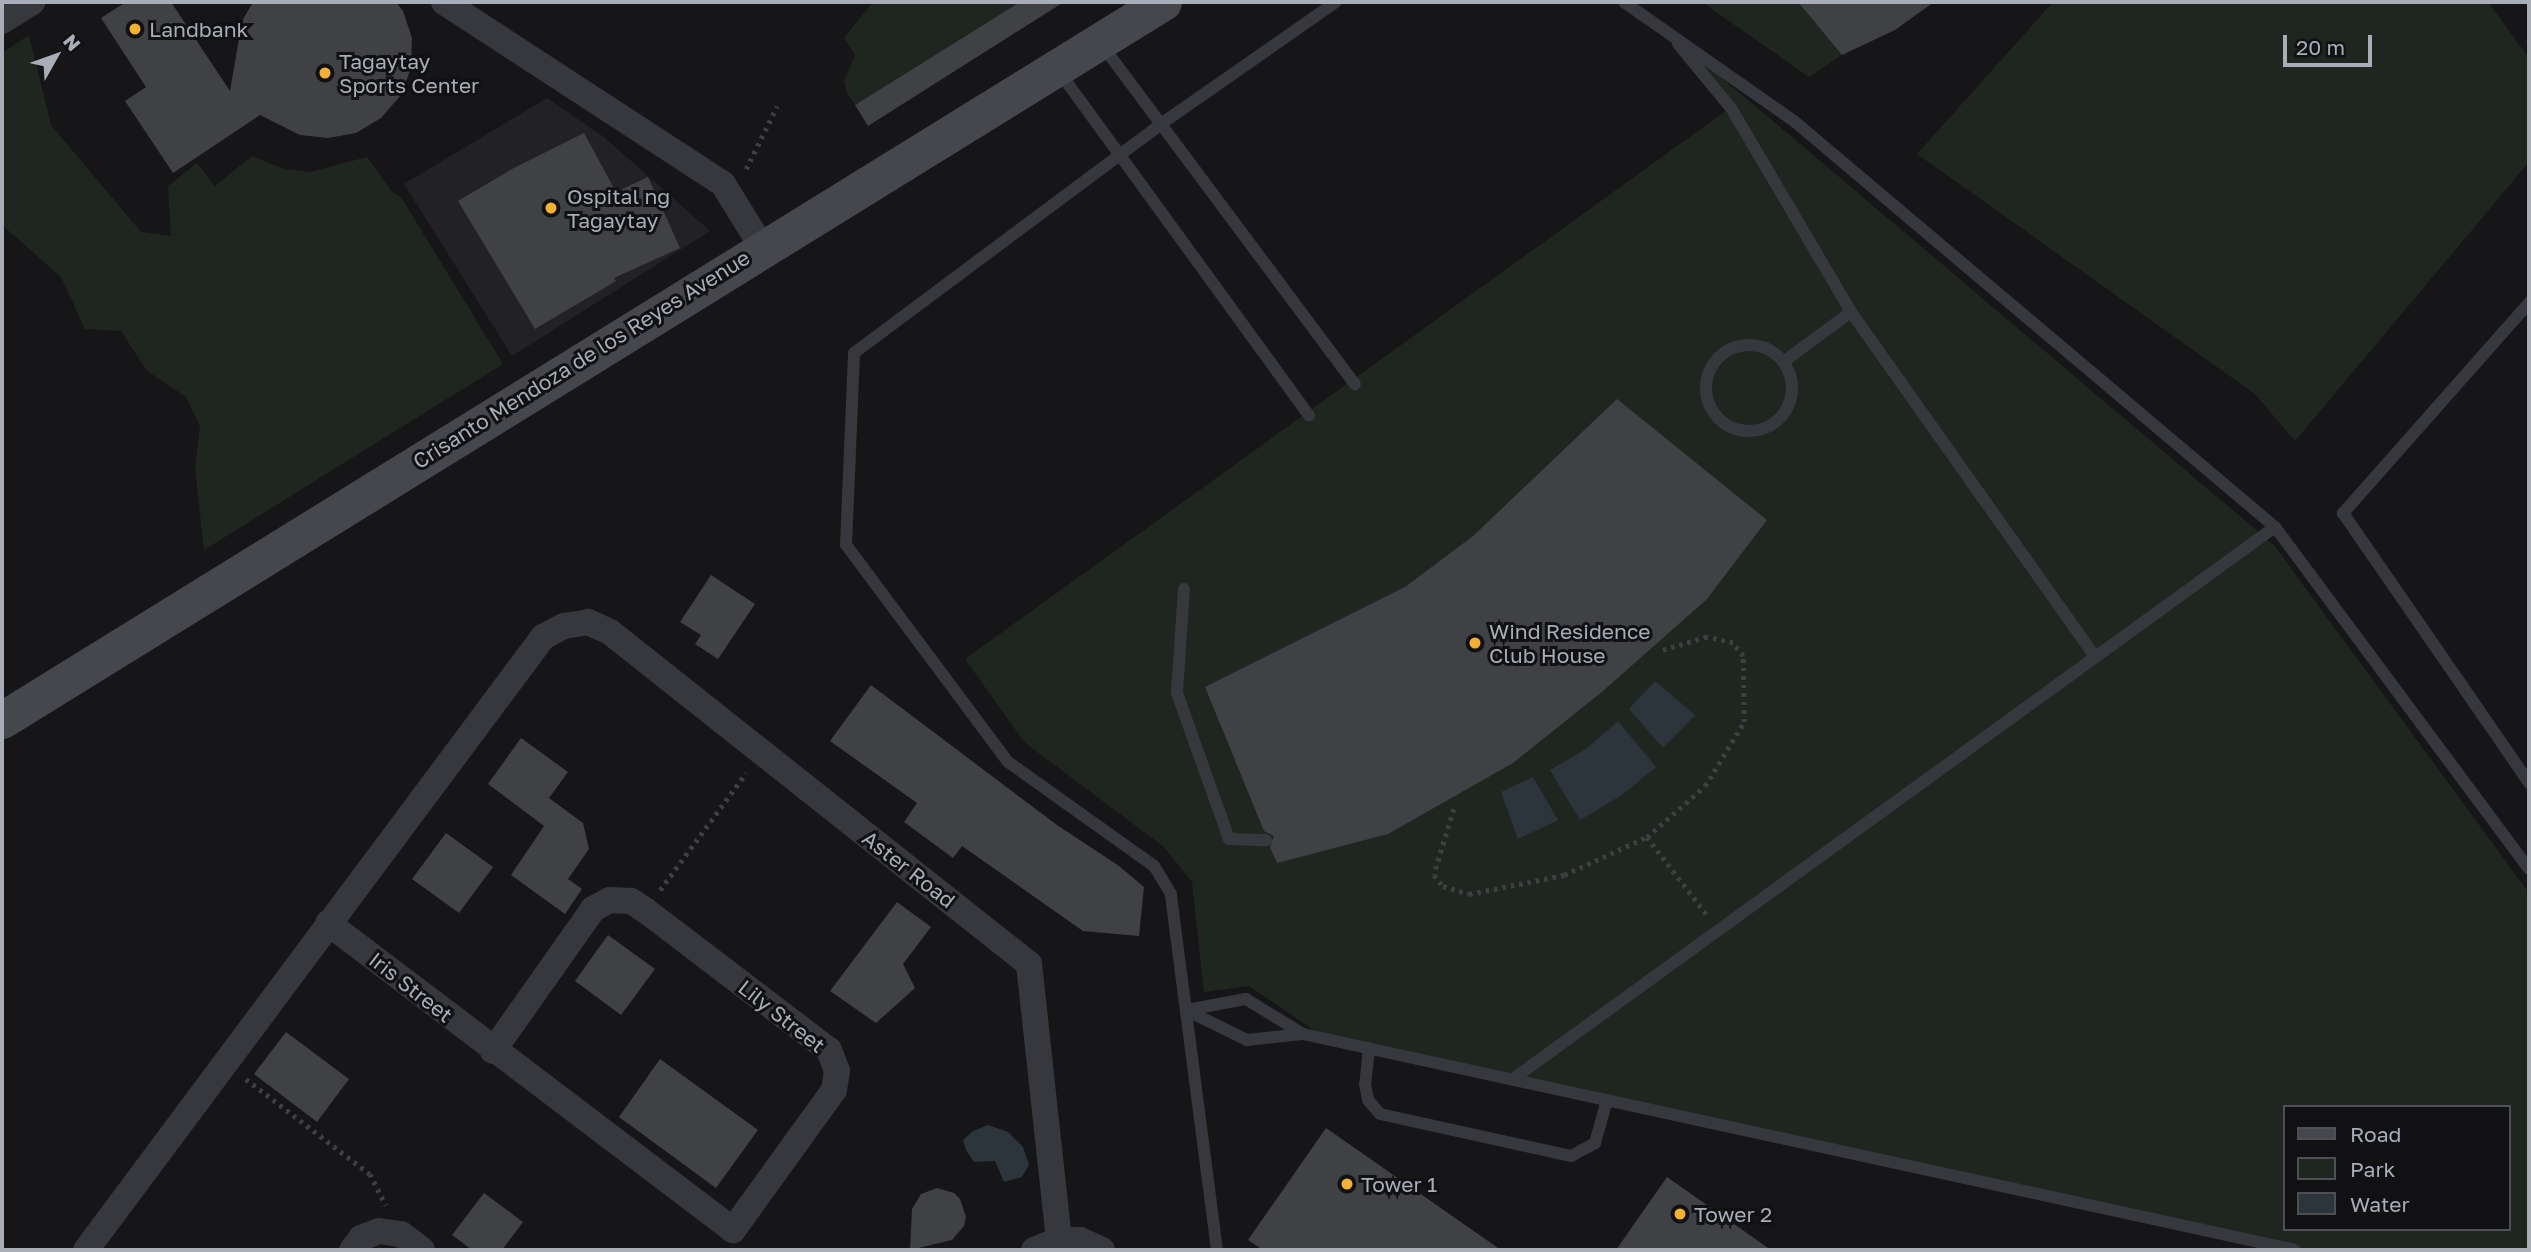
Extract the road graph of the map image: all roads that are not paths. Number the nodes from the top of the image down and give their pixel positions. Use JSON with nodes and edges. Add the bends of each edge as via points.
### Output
{"nodes":[{"id":1,"x":32,"y":2,"type":"edge"},
{"id":2,"x":444,"y":2,"type":"edge"},
{"id":3,"x":1163,"y":2,"type":"edge"},
{"id":4,"x":1336,"y":2,"type":"edge"},
{"id":5,"x":1625,"y":2,"type":"edge"},
{"id":6,"x":2,"y":21,"type":"edge"},
{"id":7,"x":1667,"y":30,"type":"junction"},
{"id":8,"x":1099,"y":41,"type":"junction"},
{"id":9,"x":1055,"y":67,"type":"junction"},
{"id":10,"x":1161,"y":124,"type":"junction"},
{"id":11,"x":1119,"y":155,"type":"junction"},
{"id":12,"x":762,"y":247,"type":"junction"},
{"id":13,"x":2529,"y":303,"type":"edge"},
{"id":14,"x":1851,"y":312,"type":"junction"},
{"id":15,"x":1783,"y":362,"type":"junction"},
{"id":16,"x":1355,"y":384,"type":"dead end"},
{"id":17,"x":1309,"y":416,"type":"dead end"},
{"id":18,"x":2275,"y":527,"type":"junction"},
{"id":19,"x":1184,"y":589,"type":"dead end"},
{"id":20,"x":2095,"y":657,"type":"junction"},
{"id":21,"x":2,"y":720,"type":"edge"},
{"id":22,"x":2529,"y":783,"type":"edge"},
{"id":23,"x":1266,"y":840,"type":"dead end"},
{"id":24,"x":2529,"y":869,"type":"edge"},
{"id":25,"x":328,"y":923,"type":"junction"},
{"id":26,"x":1187,"y":1010,"type":"junction"},
{"id":27,"x":1303,"y":1034,"type":"junction"},
{"id":28,"x":1368,"y":1048,"type":"junction"},
{"id":29,"x":493,"y":1051,"type":"junction"},
{"id":30,"x":1513,"y":1079,"type":"junction"},
{"id":31,"x":1607,"y":1100,"type":"junction"},
{"id":32,"x":736,"y":1240,"type":"edge"},
{"id":33,"x":1059,"y":1240,"type":"junction"},
{"id":34,"x":86,"y":1250,"type":"edge"},
{"id":35,"x":352,"y":1250,"type":"edge"},
{"id":36,"x":422,"y":1250,"type":"edge"},
{"id":37,"x":1034,"y":1250,"type":"edge"},
{"id":38,"x":1102,"y":1250,"type":"edge"},
{"id":39,"x":1217,"y":1250,"type":"edge"},
{"id":40,"x":2295,"y":1250,"type":"edge"}],
"edges":[{"from":1,"to":6,"type":"street"},
{"from":2,"to":12,"type":"street","via":[[723,184]]},
{"from":3,"to":8,"type":"main road","name":"Crisanto Mendoza de los Reyes Avenue"},
{"from":4,"to":10,"type":"lane"},
{"from":5,"to":7,"type":"lane"},
{"from":7,"to":14,"type":"lane","via":[[1731,108]]},
{"from":7,"to":18,"type":"lane","via":[[1794,121]]},
{"from":8,"to":9,"type":"main road","name":"Crisanto Mendoza de los Reyes Avenue"},
{"from":8,"to":10,"type":"lane"},
{"from":9,"to":11,"type":"lane"},
{"from":9,"to":12,"type":"main road","name":"Crisanto Mendoza de los Reyes Avenue"},
{"from":10,"to":11,"type":"lane"},
{"from":10,"to":16,"type":"lane"},
{"from":11,"to":17,"type":"lane"},
{"from":11,"to":26,"type":"lane","via":[[854,353],[846,545],[1008,762],[1154,866],[1171,894]]},
{"from":12,"to":21,"type":"main road","name":"Crisanto Mendoza de los Reyes Avenue"},
{"from":13,"to":22,"type":"lane","via":[[2343,513]]},
{"from":14,"to":15,"type":"lane"},
{"from":14,"to":20,"type":"lane"},
{"from":15,"to":15,"type":"lane","via":[[1773,352],[1746,345],[1720,355],[1707,380],[1711,408],[1733,428],[1760,429],[1773,423],[1790,401],[1790,374]]},
{"from":18,"to":20,"type":"lane"},
{"from":18,"to":24,"type":"lane"},
{"from":19,"to":23,"type":"lane","via":[[1177,693],[1229,839]]},
{"from":20,"to":30,"type":"lane"},
{"from":25,"to":29,"type":"street","name":"Iris Street"},
{"from":25,"to":33,"type":"street","name":"Aster Road","via":[[543,637],[564,626],[588,622],[610,632],[1029,964]]},
{"from":25,"to":34,"type":"street"},
{"from":26,"to":27,"type":"lane","via":[[1247,1040]]},
{"from":26,"to":27,"type":"lane","via":[[1246,999]]},
{"from":26,"to":39,"type":"lane"},
{"from":27,"to":28,"type":"lane"},
{"from":28,"to":30,"type":"lane"},
{"from":28,"to":31,"type":"lane","via":[[1367,1100],[1380,1114],[1557,1153],[1571,1156],[1595,1143]]},
{"from":29,"to":32,"type":"street","name":"Lily Street"},
{"from":29,"to":32,"type":"street","name":"Lily Street","via":[[593,909],[610,900],[631,901],[645,910],[828,1050],[837,1071],[834,1090]]},
{"from":30,"to":31,"type":"lane"},
{"from":31,"to":40,"type":"lane"},
{"from":33,"to":37,"type":"street"},
{"from":33,"to":38,"type":"street","via":[[1080,1240]]},
{"from":35,"to":36,"type":"street","via":[[361,1238],[379,1231],[401,1234]]}]}
